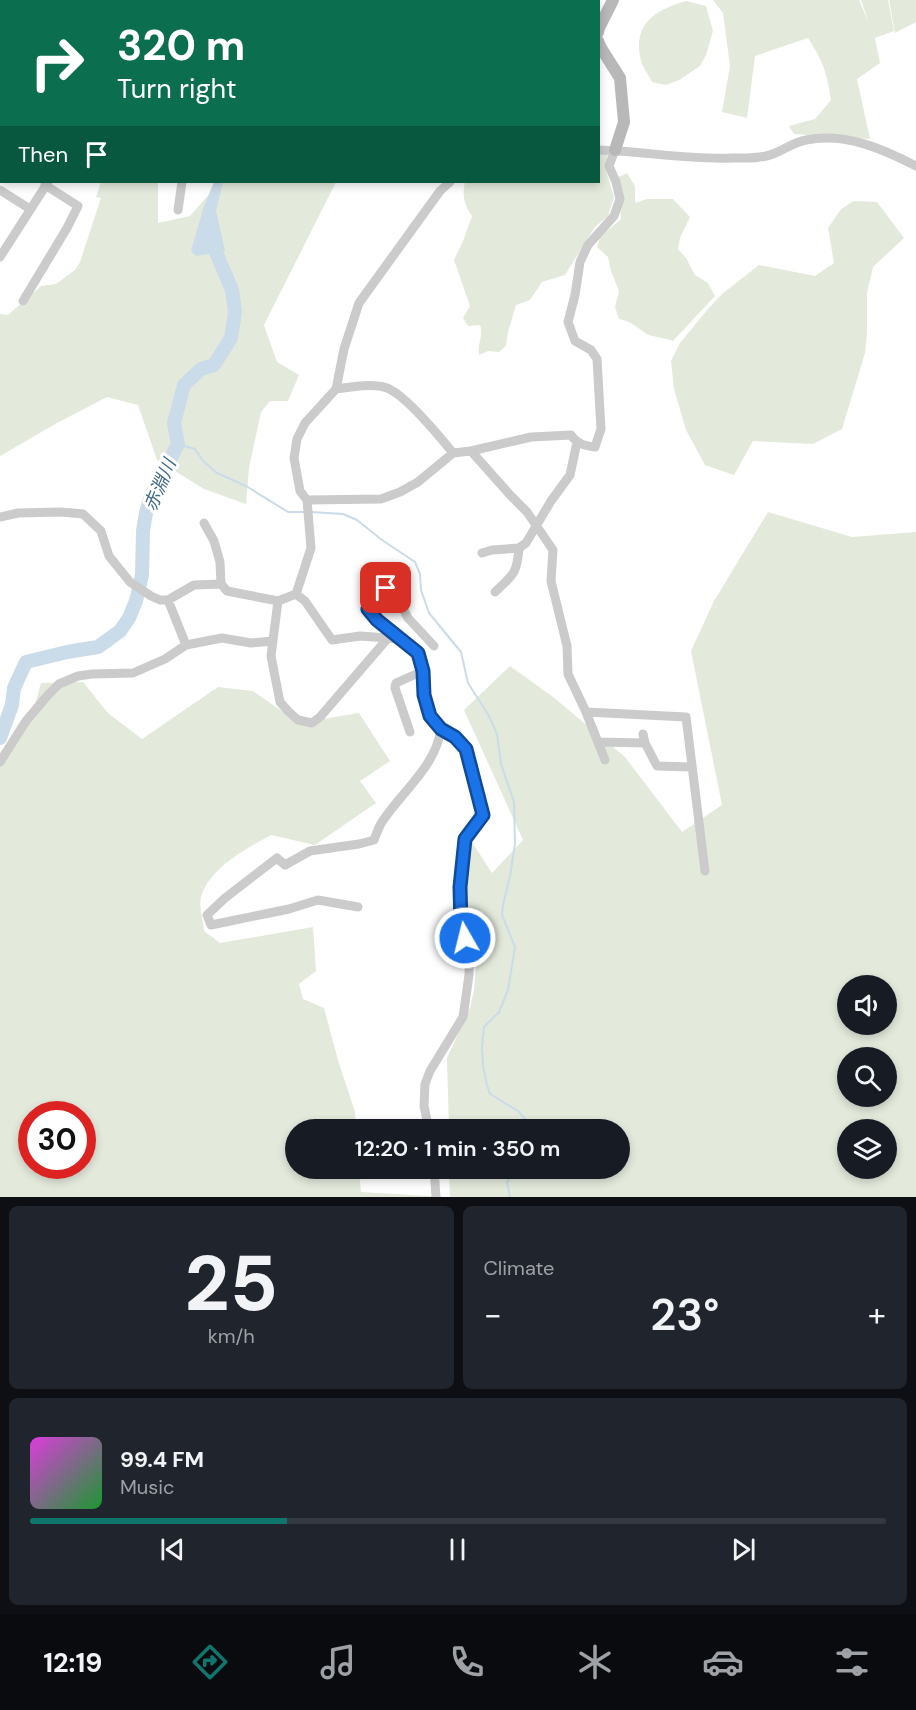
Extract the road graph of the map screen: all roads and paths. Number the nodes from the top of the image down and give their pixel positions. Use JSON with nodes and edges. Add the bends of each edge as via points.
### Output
{"nodes":[{"id":1,"x":613,"y":0,"type":"edge"},
{"id":2,"x":600,"y":28,"type":"edge"},
{"id":3,"x":600,"y":46,"type":"edge"},
{"id":4,"x":600,"y":150,"type":"edge"},
{"id":5,"x":615,"y":150,"type":"junction"},
{"id":6,"x":916,"y":166,"type":"edge"},
{"id":7,"x":46,"y":183,"type":"edge"},
{"id":8,"x":182,"y":183,"type":"edge"},
{"id":9,"x":449,"y":183,"type":"edge"},
{"id":10,"x":0,"y":190,"type":"edge"},
{"id":11,"x":30,"y":209,"type":"junction"},
{"id":12,"x":178,"y":210,"type":"dead end"},
{"id":13,"x":0,"y":236,"type":"edge"},
{"id":14,"x":9,"y":242,"type":"junction"},
{"id":15,"x":0,"y":257,"type":"edge"},
{"id":16,"x":23,"y":302,"type":"dead end"},
{"id":17,"x":336,"y":388,"type":"junction"},
{"id":18,"x":577,"y":442,"type":"junction"},
{"id":19,"x":471,"y":451,"type":"junction"},
{"id":20,"x":453,"y":453,"type":"junction"},
{"id":21,"x":307,"y":502,"type":"junction"},
{"id":22,"x":0,"y":517,"type":"edge"},
{"id":23,"x":204,"y":523,"type":"dead end"},
{"id":24,"x":536,"y":526,"type":"junction"},
{"id":25,"x":519,"y":548,"type":"junction"},
{"id":26,"x":482,"y":553,"type":"dead end"},
{"id":27,"x":221,"y":584,"type":"junction"},
{"id":28,"x":495,"y":591,"type":"dead end"},
{"id":29,"x":296,"y":594,"type":"junction"},
{"id":30,"x":168,"y":600,"type":"junction"},
{"id":31,"x":278,"y":601,"type":"junction"},
{"id":32,"x":388,"y":638,"type":"junction"},
{"id":33,"x":401,"y":640,"type":"junction"},
{"id":34,"x":273,"y":641,"type":"junction"},
{"id":35,"x":186,"y":645,"type":"junction"},
{"id":36,"x":434,"y":646,"type":"dead end"},
{"id":37,"x":423,"y":671,"type":"junction"},
{"id":38,"x":586,"y":712,"type":"junction"},
{"id":39,"x":441,"y":729,"type":"junction"},
{"id":40,"x":410,"y":732,"type":"dead end"},
{"id":41,"x":598,"y":742,"type":"junction"},
{"id":42,"x":605,"y":760,"type":"dead end"},
{"id":43,"x":0,"y":762,"type":"edge"},
{"id":44,"x":692,"y":767,"type":"junction"},
{"id":45,"x":705,"y":871,"type":"dead end"},
{"id":46,"x":358,"y":907,"type":"dead end"},
{"id":47,"x":427,"y":1119,"type":"edge"},
{"id":48,"x":435,"y":1179,"type":"edge"},
{"id":49,"x":436,"y":1197,"type":"edge"}],
"edges":[{"from":1,"to":2,"type":"street"},
{"from":3,"to":5,"type":"street","via":[[620,78],[624,122]]},
{"from":4,"to":5,"type":"street"},
{"from":5,"to":6,"type":"street","via":[[710,159],[751,158],[825,137],[874,146]]},
{"from":5,"to":18,"type":"street","via":[[609,166],[620,199],[614,216],[588,245],[580,262],[568,322],[575,341],[591,350],[597,359],[599,380],[601,429],[595,447]]},
{"from":7,"to":11,"type":"street"},
{"from":7,"to":16,"type":"street","via":[[78,206]]},
{"from":8,"to":12,"type":"street"},
{"from":9,"to":17,"type":"street","via":[[359,303]]},
{"from":10,"to":11,"type":"street"},
{"from":11,"to":14,"type":"street"},
{"from":13,"to":14,"type":"street"},
{"from":14,"to":15,"type":"street"},
{"from":17,"to":20,"type":"street","via":[[387,388],[423,417]]},
{"from":17,"to":21,"type":"street","via":[[305,423],[297,439],[294,458],[300,491]]},
{"from":18,"to":19,"type":"street","via":[[571,435],[531,437]]},
{"from":18,"to":24,"type":"street","via":[[570,475]]},
{"from":19,"to":20,"type":"street"},
{"from":19,"to":24,"type":"street"},
{"from":20,"to":21,"type":"street","via":[[418,482],[381,499]]},
{"from":21,"to":29,"type":"street","via":[[311,548]]},
{"from":22,"to":30,"type":"street","via":[[18,513],[82,514],[102,531],[109,556],[130,582],[151,596]]},
{"from":23,"to":27,"type":"street","via":[[220,562]]},
{"from":24,"to":25,"type":"street"},
{"from":24,"to":38,"type":"street","via":[[552,550],[551,581],[567,646],[567,674]]},
{"from":25,"to":26,"type":"street"},
{"from":25,"to":28,"type":"street","via":[[514,575]]},
{"from":27,"to":30,"type":"street","via":[[194,585]]},
{"from":27,"to":31,"type":"street","via":[[227,591]]},
{"from":29,"to":31,"type":"street"},
{"from":29,"to":32,"type":"street","via":[[332,640]]},
{"from":30,"to":35,"type":"street"},
{"from":31,"to":34,"type":"street"},
{"from":32,"to":33,"type":"street"},
{"from":32,"to":34,"type":"street","via":[[312,723],[298,720],[280,702],[271,656]]},
{"from":33,"to":36,"type":"street","via":[[368,609],[376,591],[386,588],[394,592],[408,618]]},
{"from":33,"to":37,"type":"street","via":[[418,653]]},
{"from":34,"to":35,"type":"street","via":[[251,643],[222,638]]},
{"from":35,"to":43,"type":"street","via":[[133,673],[78,676],[59,684],[26,721]]},
{"from":37,"to":39,"type":"street","via":[[430,716]]},
{"from":37,"to":40,"type":"street","via":[[396,683]]},
{"from":38,"to":41,"type":"street"},
{"from":38,"to":44,"type":"street","via":[[686,717]]},
{"from":39,"to":46,"type":"street","via":[[423,771],[382,820],[374,840],[310,851],[285,865],[277,858],[207,915],[212,925],[318,900]]},
{"from":39,"to":47,"type":"street","via":[[466,749],[483,815],[465,839],[460,887],[461,925],[469,952],[463,1017],[425,1084]]},
{"from":41,"to":42,"type":"street"},
{"from":41,"to":44,"type":"street","via":[[644,739],[657,765]]},
{"from":44,"to":45,"type":"street"},
{"from":48,"to":49,"type":"street"}]}
